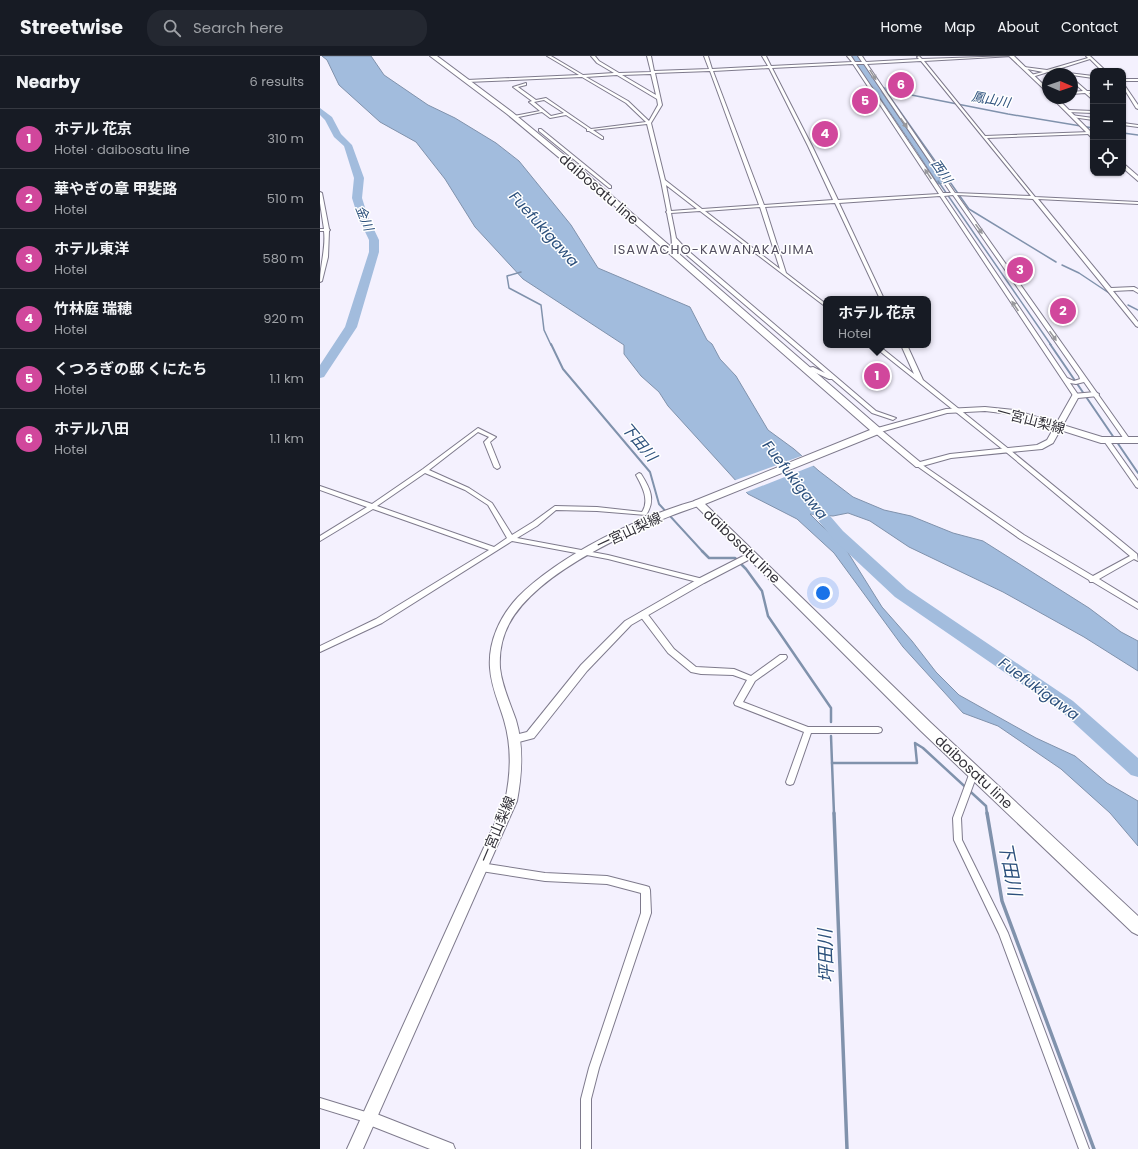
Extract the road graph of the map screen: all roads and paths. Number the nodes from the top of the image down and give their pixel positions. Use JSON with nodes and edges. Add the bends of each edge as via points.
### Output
{"nodes":[{"id":1,"x":433,"y":56,"type":"edge"},
{"id":2,"x":549,"y":56,"type":"edge"},
{"id":3,"x":593,"y":56,"type":"edge"},
{"id":4,"x":649,"y":56,"type":"edge"},
{"id":5,"x":706,"y":56,"type":"edge"},
{"id":6,"x":764,"y":56,"type":"edge"},
{"id":7,"x":849,"y":56,"type":"edge"},
{"id":8,"x":860,"y":56,"type":"edge"},
{"id":9,"x":918,"y":56,"type":"edge"},
{"id":10,"x":1011,"y":56,"type":"edge"},
{"id":11,"x":1089,"y":57,"type":"edge"},
{"id":12,"x":921,"y":60,"type":"junction"},
{"id":13,"x":854,"y":63,"type":"junction"},
{"id":14,"x":864,"y":63,"type":"junction"},
{"id":15,"x":770,"y":67,"type":"junction"},
{"id":16,"x":1024,"y":68,"type":"junction"},
{"id":17,"x":1060,"y":68,"type":"edge"},
{"id":18,"x":1101,"y":68,"type":"edge"},
{"id":19,"x":711,"y":69,"type":"junction"},
{"id":20,"x":1042,"y":71,"type":"edge"},
{"id":21,"x":654,"y":72,"type":"junction"},
{"id":22,"x":617,"y":74,"type":"junction"},
{"id":23,"x":1042,"y":74,"type":"edge"},
{"id":24,"x":581,"y":75,"type":"junction"},
{"id":25,"x":1078,"y":75,"type":"edge"},
{"id":26,"x":1032,"y":76,"type":"junction"},
{"id":27,"x":1090,"y":77,"type":"edge"},
{"id":28,"x":1126,"y":80,"type":"edge"},
{"id":29,"x":1138,"y":80,"type":"edge"},
{"id":30,"x":466,"y":81,"type":"junction"},
{"id":31,"x":525,"y":84,"type":"dead end"},
{"id":32,"x":1078,"y":85,"type":"edge"},
{"id":33,"x":1042,"y":86,"type":"edge"},
{"id":34,"x":1126,"y":89,"type":"edge"},
{"id":35,"x":1090,"y":92,"type":"edge"},
{"id":36,"x":1078,"y":93,"type":"edge"},
{"id":37,"x":1086,"y":93,"type":"junction"},
{"id":38,"x":1090,"y":96,"type":"edge"},
{"id":39,"x":658,"y":98,"type":"junction"},
{"id":40,"x":534,"y":101,"type":"junction"},
{"id":41,"x":1060,"y":104,"type":"edge"},
{"id":42,"x":1138,"y":108,"type":"edge"},
{"id":43,"x":543,"y":111,"type":"junction"},
{"id":44,"x":1068,"y":112,"type":"junction"},
{"id":45,"x":1090,"y":112,"type":"edge"},
{"id":46,"x":566,"y":114,"type":"junction"},
{"id":47,"x":1072,"y":116,"type":"junction"},
{"id":48,"x":515,"y":117,"type":"junction"},
{"id":49,"x":1090,"y":119,"type":"edge"},
{"id":50,"x":649,"y":123,"type":"junction"},
{"id":51,"x":1126,"y":124,"type":"edge"},
{"id":52,"x":1138,"y":126,"type":"edge"},
{"id":53,"x":540,"y":130,"type":"dead end"},
{"id":54,"x":588,"y":130,"type":"junction"},
{"id":55,"x":1090,"y":134,"type":"edge"},
{"id":56,"x":1090,"y":135,"type":"edge"},
{"id":57,"x":985,"y":137,"type":"junction"},
{"id":58,"x":602,"y":138,"type":"dead end"},
{"id":59,"x":559,"y":145,"type":"junction"},
{"id":60,"x":550,"y":147,"type":"junction"},
{"id":61,"x":1126,"y":168,"type":"edge"},
{"id":62,"x":1137,"y":178,"type":"edge"},
{"id":63,"x":663,"y":181,"type":"junction"},
{"id":64,"x":936,"y":184,"type":"junction"},
{"id":65,"x":946,"y":184,"type":"junction"},
{"id":66,"x":610,"y":187,"type":"dead end"},
{"id":67,"x":320,"y":193,"type":"edge"},
{"id":68,"x":944,"y":195,"type":"junction"},
{"id":69,"x":955,"y":195,"type":"junction"},
{"id":70,"x":1034,"y":198,"type":"junction"},
{"id":71,"x":835,"y":201,"type":"junction"},
{"id":72,"x":1138,"y":203,"type":"edge"},
{"id":73,"x":762,"y":206,"type":"junction"},
{"id":74,"x":702,"y":209,"type":"junction"},
{"id":75,"x":668,"y":212,"type":"junction"},
{"id":76,"x":320,"y":230,"type":"edge"},
{"id":77,"x":328,"y":230,"type":"junction"},
{"id":78,"x":674,"y":238,"type":"junction"},
{"id":79,"x":673,"y":253,"type":"junction"},
{"id":80,"x":1005,"y":266,"type":"junction"},
{"id":81,"x":990,"y":267,"type":"junction"},
{"id":82,"x":784,"y":273,"type":"junction"},
{"id":83,"x":320,"y":281,"type":"edge"},
{"id":84,"x":1109,"y":290,"type":"junction"},
{"id":85,"x":1138,"y":292,"type":"edge"},
{"id":86,"x":881,"y":296,"type":"edge"},
{"id":87,"x":823,"y":304,"type":"edge"},
{"id":88,"x":1137,"y":323,"type":"edge"},
{"id":89,"x":879,"y":348,"type":"edge"},
{"id":90,"x":905,"y":348,"type":"edge"},
{"id":91,"x":805,"y":370,"type":"junction"},
{"id":92,"x":1082,"y":376,"type":"junction"},
{"id":93,"x":835,"y":379,"type":"junction"},
{"id":94,"x":1064,"y":379,"type":"junction"},
{"id":95,"x":921,"y":382,"type":"junction"},
{"id":96,"x":1086,"y":395,"type":"junction"},
{"id":97,"x":956,"y":409,"type":"junction"},
{"id":98,"x":893,"y":418,"type":"dead end"},
{"id":99,"x":1058,"y":426,"type":"junction"},
{"id":100,"x":877,"y":431,"type":"junction"},
{"id":101,"x":1138,"y":440,"type":"edge"},
{"id":102,"x":1118,"y":441,"type":"junction"},
{"id":103,"x":1008,"y":451,"type":"junction"},
{"id":104,"x":919,"y":465,"type":"junction"},
{"id":105,"x":497,"y":467,"type":"dead end"},
{"id":106,"x":425,"y":470,"type":"junction"},
{"id":107,"x":639,"y":475,"type":"dead end"},
{"id":108,"x":1138,"y":486,"type":"edge"},
{"id":109,"x":320,"y":488,"type":"edge"},
{"id":110,"x":703,"y":501,"type":"junction"},
{"id":111,"x":373,"y":506,"type":"junction"},
{"id":112,"x":320,"y":539,"type":"edge"},
{"id":113,"x":511,"y":539,"type":"junction"},
{"id":114,"x":494,"y":549,"type":"junction"},
{"id":115,"x":584,"y":553,"type":"junction"},
{"id":116,"x":747,"y":557,"type":"junction"},
{"id":117,"x":1136,"y":557,"type":"edge"},
{"id":118,"x":1092,"y":580,"type":"junction"},
{"id":119,"x":701,"y":581,"type":"junction"},
{"id":120,"x":1138,"y":606,"type":"edge"},
{"id":121,"x":644,"y":614,"type":"junction"},
{"id":122,"x":320,"y":650,"type":"edge"},
{"id":123,"x":783,"y":657,"type":"dead end"},
{"id":124,"x":752,"y":679,"type":"junction"},
{"id":125,"x":808,"y":730,"type":"junction"},
{"id":126,"x":878,"y":730,"type":"dead end"},
{"id":127,"x":515,"y":739,"type":"junction"},
{"id":128,"x":973,"y":777,"type":"junction"},
{"id":129,"x":790,"y":782,"type":"dead end"},
{"id":130,"x":481,"y":866,"type":"junction"},
{"id":131,"x":1138,"y":927,"type":"edge"},
{"id":132,"x":320,"y":1103,"type":"edge"},
{"id":133,"x":368,"y":1118,"type":"junction"},
{"id":134,"x":355,"y":1149,"type":"edge"},
{"id":135,"x":448,"y":1149,"type":"edge"},
{"id":136,"x":586,"y":1149,"type":"edge"},
{"id":137,"x":1084,"y":1149,"type":"edge"}],
"edges":[{"from":1,"to":30,"type":"highway","name":"daibosatu line"},
{"from":2,"to":24,"type":"street"},
{"from":3,"to":22,"type":"street"},
{"from":4,"to":21,"type":"street"},
{"from":5,"to":19,"type":"street"},
{"from":6,"to":15,"type":"street"},
{"from":7,"to":13,"type":"street"},
{"from":8,"to":14,"type":"street"},
{"from":9,"to":12,"type":"street"},
{"from":10,"to":12,"type":"street"},
{"from":10,"to":16,"type":"main road"},
{"from":11,"to":17,"type":"street"},
{"from":11,"to":18,"type":"street"},
{"from":12,"to":14,"type":"street"},
{"from":12,"to":57,"type":"street"},
{"from":13,"to":14,"type":"street"},
{"from":13,"to":15,"type":"street"},
{"from":64,"to":13,"type":"street","one_way":true},
{"from":14,"to":65,"type":"street","one_way":true},
{"from":15,"to":19,"type":"street"},
{"from":15,"to":71,"type":"street"},
{"from":16,"to":20,"type":"street"},
{"from":16,"to":26,"type":"main road"},
{"from":19,"to":21,"type":"street"},
{"from":19,"to":73,"type":"street"},
{"from":21,"to":22,"type":"street"},
{"from":21,"to":39,"type":"street"},
{"from":22,"to":24,"type":"street"},
{"from":22,"to":39,"type":"street"},
{"from":23,"to":26,"type":"street"},
{"from":24,"to":30,"type":"street"},
{"from":24,"to":50,"type":"street","via":[[627,102]]},
{"from":25,"to":27,"type":"street"},
{"from":26,"to":33,"type":"main road"},
{"from":28,"to":29,"type":"street"},
{"from":30,"to":48,"type":"highway","name":"daibosatu line"},
{"from":31,"to":40,"type":"street","via":[[515,87]]},
{"from":32,"to":37,"type":"street"},
{"from":34,"to":42,"type":"street"},
{"from":35,"to":37,"type":"street"},
{"from":36,"to":37,"type":"street"},
{"from":37,"to":38,"type":"street"},
{"from":39,"to":50,"type":"street","via":[[660,105]]},
{"from":40,"to":43,"type":"street","via":[[531,102]]},
{"from":40,"to":46,"type":"street","via":[[546,99]]},
{"from":41,"to":44,"type":"main road"},
{"from":43,"to":46,"type":"street","via":[[550,117]]},
{"from":43,"to":48,"type":"street"},
{"from":44,"to":45,"type":"street"},
{"from":44,"to":47,"type":"main road"},
{"from":46,"to":54,"type":"street"},
{"from":47,"to":49,"type":"street"},
{"from":47,"to":55,"type":"main road"},
{"from":48,"to":60,"type":"highway","name":"daibosatu line"},
{"from":50,"to":54,"type":"street"},
{"from":50,"to":63,"type":"street"},
{"from":51,"to":52,"type":"street"},
{"from":53,"to":59,"type":"street"},
{"from":54,"to":58,"type":"street"},
{"from":56,"to":57,"type":"street"},
{"from":57,"to":70,"type":"street"},
{"from":59,"to":60,"type":"street"},
{"from":59,"to":66,"type":"street"},
{"from":60,"to":79,"type":"highway","name":"daibosatu line"},
{"from":61,"to":62,"type":"main road"},
{"from":63,"to":74,"type":"street"},
{"from":63,"to":75,"type":"street"},
{"from":64,"to":65,"type":"street"},
{"from":64,"to":68,"type":"street"},
{"from":65,"to":69,"type":"street"},
{"from":67,"to":77,"type":"street"},
{"from":68,"to":69,"type":"street"},
{"from":68,"to":71,"type":"street"},
{"from":68,"to":81,"type":"street"},
{"from":69,"to":70,"type":"street"},
{"from":69,"to":80,"type":"street","one_way":true},
{"from":70,"to":72,"type":"street"},
{"from":70,"to":84,"type":"street"},
{"from":71,"to":73,"type":"street"},
{"from":71,"to":86,"type":"street"},
{"from":73,"to":74,"type":"street"},
{"from":73,"to":82,"type":"street"},
{"from":74,"to":75,"type":"street"},
{"from":74,"to":82,"type":"street"},
{"from":75,"to":78,"type":"street"},
{"from":76,"to":77,"type":"street"},
{"from":77,"to":83,"type":"street","via":[[326,259]]},
{"from":78,"to":79,"type":"street"},
{"from":78,"to":93,"type":"street","via":[[684,250]]},
{"from":79,"to":91,"type":"highway","name":"daibosatu line"},
{"from":80,"to":81,"type":"street"},
{"from":80,"to":92,"type":"street","one_way":true},
{"from":94,"to":81,"type":"street","one_way":true},
{"from":82,"to":87,"type":"street"},
{"from":84,"to":85,"type":"street","via":[[1134,288]]},
{"from":84,"to":88,"type":"street"},
{"from":89,"to":95,"type":"street"},
{"from":90,"to":95,"type":"street"},
{"from":91,"to":93,"type":"street","via":[[813,370]]},
{"from":91,"to":100,"type":"highway","name":"daibosatu line"},
{"from":92,"to":94,"type":"street","via":[[1083,380],[1074,383]]},
{"from":92,"to":96,"type":"street"},
{"from":93,"to":98,"type":"street","via":[[874,412]]},
{"from":94,"to":96,"type":"street"},
{"from":95,"to":97,"type":"street"},
{"from":96,"to":99,"type":"street"},
{"from":96,"to":102,"type":"street"},
{"from":97,"to":99,"type":"main road","name":"一宮山梨線","via":[[1005,410]]},
{"from":97,"to":100,"type":"main road","name":"一宮山梨線"},
{"from":97,"to":103,"type":"street"},
{"from":99,"to":102,"type":"main road","name":"一宮山梨線","via":[[1092,438]]},
{"from":99,"to":103,"type":"street","via":[[1045,445]]},
{"from":100,"to":104,"type":"street"},
{"from":100,"to":110,"type":"highway","name":"daibosatu line"},
{"from":101,"to":102,"type":"main road","name":"一宮山梨線"},
{"from":102,"to":108,"type":"street"},
{"from":103,"to":104,"type":"street","via":[[950,456]]},
{"from":103,"to":117,"type":"street"},
{"from":104,"to":118,"type":"street","via":[[1022,537]]},
{"from":105,"to":106,"type":"street","via":[[487,442],[493,437],[478,430]]},
{"from":106,"to":111,"type":"street"},
{"from":106,"to":113,"type":"street","via":[[468,489],[490,504]]},
{"from":107,"to":113,"type":"street","via":[[646,485],[648,498],[644,514],[597,508],[555,508]]},
{"from":109,"to":111,"type":"street"},
{"from":110,"to":115,"type":"main road","name":"一宮山梨線","via":[[682,507],[614,536]]},
{"from":110,"to":116,"type":"highway","name":"daibosatu line"},
{"from":111,"to":112,"type":"street"},
{"from":111,"to":114,"type":"street"},
{"from":113,"to":114,"type":"street"},
{"from":113,"to":115,"type":"street"},
{"from":114,"to":122,"type":"street","via":[[379,620]]},
{"from":115,"to":119,"type":"street"},
{"from":115,"to":127,"type":"main road","name":"一宮山梨線","via":[[539,583],[507,619],[498,638],[495,670]]},
{"from":116,"to":119,"type":"street"},
{"from":116,"to":128,"type":"highway","name":"daibosatu line"},
{"from":117,"to":118,"type":"street"},
{"from":118,"to":120,"type":"street"},
{"from":119,"to":121,"type":"street"},
{"from":121,"to":124,"type":"street","via":[[671,651],[694,670],[734,672]]},
{"from":121,"to":127,"type":"street","via":[[628,623],[606,644],[530,735]]},
{"from":123,"to":124,"type":"street"},
{"from":124,"to":125,"type":"street","via":[[738,703]]},
{"from":125,"to":126,"type":"street"},
{"from":125,"to":129,"type":"street"},
{"from":127,"to":130,"type":"main road","name":"一宮山梨線","via":[[516,778],[511,801]]},
{"from":128,"to":131,"type":"highway","name":"daibosatu line"},
{"from":128,"to":137,"type":"street","via":[[957,818],[958,840],[1003,933]]},
{"from":130,"to":133,"type":"main road","name":"一宮山梨線"},
{"from":130,"to":136,"type":"street","via":[[545,876],[607,880],[646,890],[646,913],[586,1099]]},
{"from":132,"to":133,"type":"street"},
{"from":133,"to":134,"type":"main road","name":"一宮山梨線"},
{"from":133,"to":135,"type":"street"}]}
